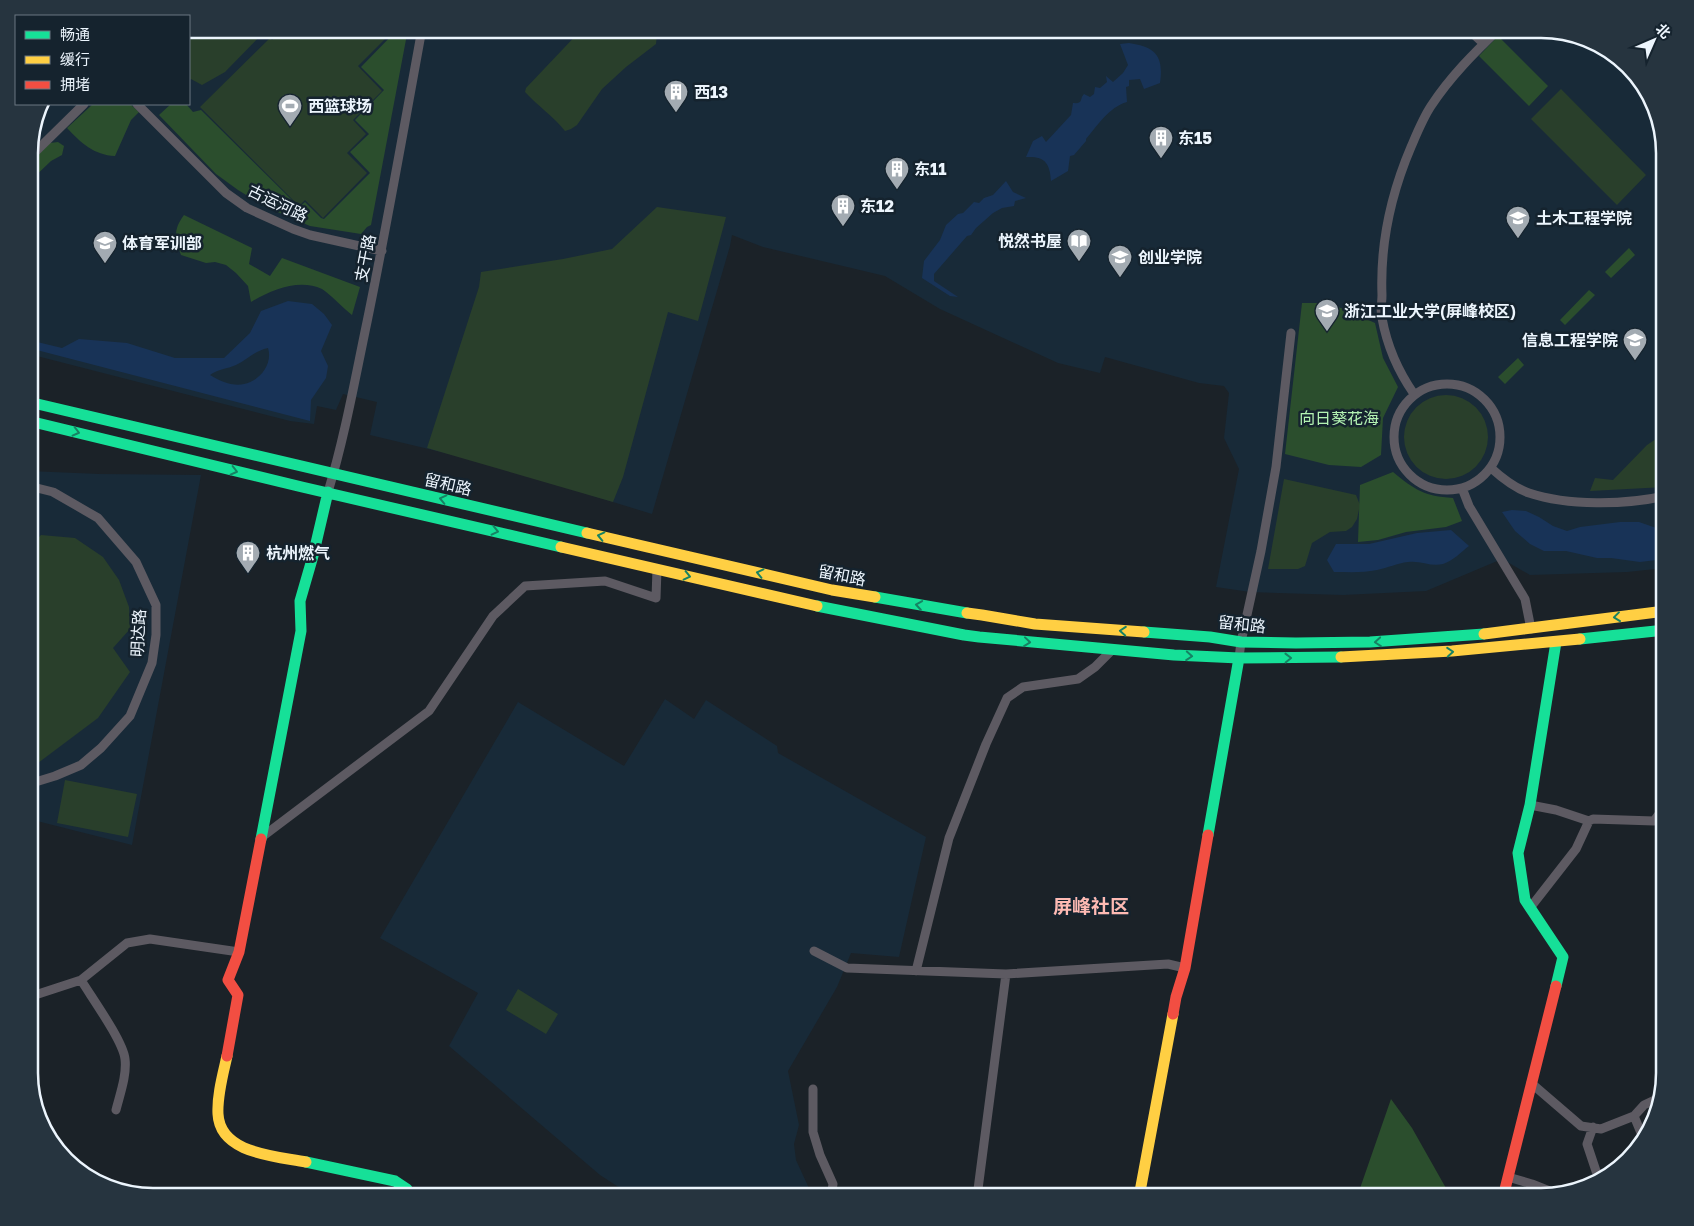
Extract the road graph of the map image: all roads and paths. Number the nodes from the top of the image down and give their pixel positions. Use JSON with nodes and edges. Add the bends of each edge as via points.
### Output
{"nodes":[{"id":1,"x":420,"y":38,"type":"edge"},
{"id":2,"x":1478,"y":38,"type":"edge"},
{"id":3,"x":1490,"y":38,"type":"edge"},
{"id":4,"x":1484,"y":44,"type":"junction"},
{"id":5,"x":83,"y":105,"type":"edge"},
{"id":6,"x":138,"y":105,"type":"edge"},
{"id":7,"x":38,"y":149,"type":"edge"},
{"id":8,"x":382,"y":251,"type":"junction"},
{"id":9,"x":1291,"y":333,"type":"dead end"},
{"id":10,"x":1414,"y":394,"type":"junction"},
{"id":11,"x":38,"y":404,"type":"edge"},
{"id":12,"x":38,"y":423,"type":"edge"},
{"id":13,"x":1491,"y":468,"type":"junction"},
{"id":14,"x":334,"y":473,"type":"junction"},
{"id":15,"x":38,"y":488,"type":"edge"},
{"id":16,"x":1462,"y":488,"type":"junction"},
{"id":17,"x":328,"y":492,"type":"junction"},
{"id":18,"x":1656,"y":497,"type":"edge"},
{"id":19,"x":657,"y":569,"type":"junction"},
{"id":20,"x":1656,"y":612,"type":"edge"},
{"id":21,"x":1531,"y":629,"type":"junction"},
{"id":22,"x":1656,"y":631,"type":"edge"},
{"id":23,"x":1241,"y":642,"type":"junction"},
{"id":24,"x":1556,"y":642,"type":"junction"},
{"id":25,"x":1111,"y":651,"type":"junction"},
{"id":26,"x":1239,"y":658,"type":"junction"},
{"id":27,"x":38,"y":781,"type":"edge"},
{"id":28,"x":1530,"y":805,"type":"junction"},
{"id":29,"x":1656,"y":818,"type":"edge"},
{"id":30,"x":1589,"y":821,"type":"junction"},
{"id":31,"x":262,"y":837,"type":"junction"},
{"id":32,"x":1530,"y":908,"type":"junction"},
{"id":33,"x":814,"y":951,"type":"dead end"},
{"id":34,"x":238,"y":952,"type":"junction"},
{"id":35,"x":1185,"y":968,"type":"junction"},
{"id":36,"x":916,"y":971,"type":"junction"},
{"id":37,"x":1006,"y":974,"type":"junction"},
{"id":38,"x":81,"y":980,"type":"junction"},
{"id":39,"x":38,"y":994,"type":"edge"},
{"id":40,"x":1531,"y":1083,"type":"junction"},
{"id":41,"x":813,"y":1089,"type":"dead end"},
{"id":42,"x":1654,"y":1100,"type":"edge"},
{"id":43,"x":116,"y":1110,"type":"dead end"},
{"id":44,"x":1634,"y":1116,"type":"junction"},
{"id":45,"x":1592,"y":1127,"type":"junction"},
{"id":46,"x":1641,"y":1132,"type":"edge"},
{"id":47,"x":1598,"y":1173,"type":"edge"},
{"id":48,"x":1508,"y":1177,"type":"junction"},
{"id":49,"x":405,"y":1188,"type":"edge"},
{"id":50,"x":832,"y":1188,"type":"edge"},
{"id":51,"x":978,"y":1188,"type":"edge"},
{"id":52,"x":1142,"y":1188,"type":"edge"},
{"id":53,"x":1505,"y":1188,"type":"edge"},
{"id":54,"x":1542,"y":1188,"type":"edge"}],
"edges":[{"from":1,"to":8,"type":"street","name":"支干路"},
{"from":2,"to":4,"type":"street"},
{"from":3,"to":4,"type":"street"},
{"from":4,"to":10,"type":"street","via":[[1464,63],[1430,107],[1405,161],[1390,209],[1383,251],[1381,316],[1391,352]]},
{"from":5,"to":7,"type":"street"},
{"from":6,"to":8,"type":"street","name":"古运河路","via":[[226,192],[247,208],[302,232]]},
{"from":8,"to":14,"type":"street","name":"支干路"},
{"from":9,"to":23,"type":"street","via":[[1276,467]]},
{"from":10,"to":13,"type":"street","via":[[1435,384],[1458,384],[1480,394],[1494,408],[1500,435],[1500,446]]},
{"from":10,"to":16,"type":"street","via":[[1394,427],[1395,447],[1402,465],[1411,476],[1428,486],[1448,490]]},
{"from":11,"to":14,"type":"main road","name":"留和路"},
{"from":12,"to":17,"type":"main road","name":"留和路","one_way":true},
{"from":13,"to":16,"type":"street","via":[[1483,477]]},
{"from":13,"to":18,"type":"street","via":[[1520,489],[1548,498],[1625,502]]},
{"from":14,"to":17,"type":"street","name":"支干路"},
{"from":23,"to":14,"type":"main road","name":"留和路","one_way":true,"via":[[1035,624],[832,590]]},
{"from":15,"to":27,"type":"street","name":"明达路","via":[[53,492],[98,518],[136,562],[156,605],[156,635],[152,663],[126,722],[81,765]]},
{"from":16,"to":21,"type":"street","via":[[1469,506],[1525,599]]},
{"from":17,"to":19,"type":"main road","name":"留和路","one_way":true},
{"from":17,"to":31,"type":"main road","via":[[300,601],[301,631]]},
{"from":19,"to":25,"type":"main road","name":"留和路","one_way":true,"via":[[816,606],[964,635]]},
{"from":19,"to":31,"type":"street","via":[[656,598],[606,581],[525,586],[493,616],[429,711]]},
{"from":20,"to":21,"type":"main road","name":"留和路","one_way":true},
{"from":21,"to":23,"type":"main road","name":"留和路","one_way":true,"via":[[1370,642]]},
{"from":22,"to":24,"type":"main road","name":"留和路"},
{"from":23,"to":26,"type":"street"},
{"from":26,"to":24,"type":"main road","name":"留和路","one_way":true,"via":[[1388,656]]},
{"from":24,"to":28,"type":"main road"},
{"from":25,"to":26,"type":"main road","name":"留和路","one_way":true},
{"from":25,"to":36,"type":"street","via":[[1078,679],[1023,687],[1007,698],[949,838]]},
{"from":26,"to":35,"type":"main road"},
{"from":28,"to":30,"type":"street"},
{"from":28,"to":32,"type":"main road","via":[[1518,853],[1525,900]]},
{"from":29,"to":30,"type":"street","via":[[1654,821]]},
{"from":30,"to":32,"type":"street","via":[[1576,849]]},
{"from":31,"to":34,"type":"main road"},
{"from":32,"to":40,"type":"main road","via":[[1563,957]]},
{"from":33,"to":36,"type":"street","via":[[847,968]]},
{"from":34,"to":38,"type":"street","via":[[150,939],[127,943]]},
{"from":34,"to":49,"type":"main road","via":[[228,980],[238,995],[219,1101],[219,1122],[225,1133],[235,1145],[248,1150],[395,1182]]},
{"from":35,"to":37,"type":"street","via":[[1168,964]]},
{"from":35,"to":52,"type":"main road","via":[[1176,997]]},
{"from":36,"to":37,"type":"street"},
{"from":37,"to":51,"type":"street"},
{"from":38,"to":39,"type":"street"},
{"from":38,"to":43,"type":"street","via":[[118,1041],[125,1059]]},
{"from":40,"to":45,"type":"street","via":[[1581,1126]]},
{"from":40,"to":48,"type":"main road"},
{"from":41,"to":50,"type":"street","via":[[813,1132]]},
{"from":42,"to":44,"type":"street"},
{"from":44,"to":45,"type":"street","via":[[1601,1129]]},
{"from":44,"to":46,"type":"street"},
{"from":45,"to":47,"type":"street","via":[[1587,1144]]},
{"from":48,"to":53,"type":"main road"},
{"from":48,"to":54,"type":"street"}]}
